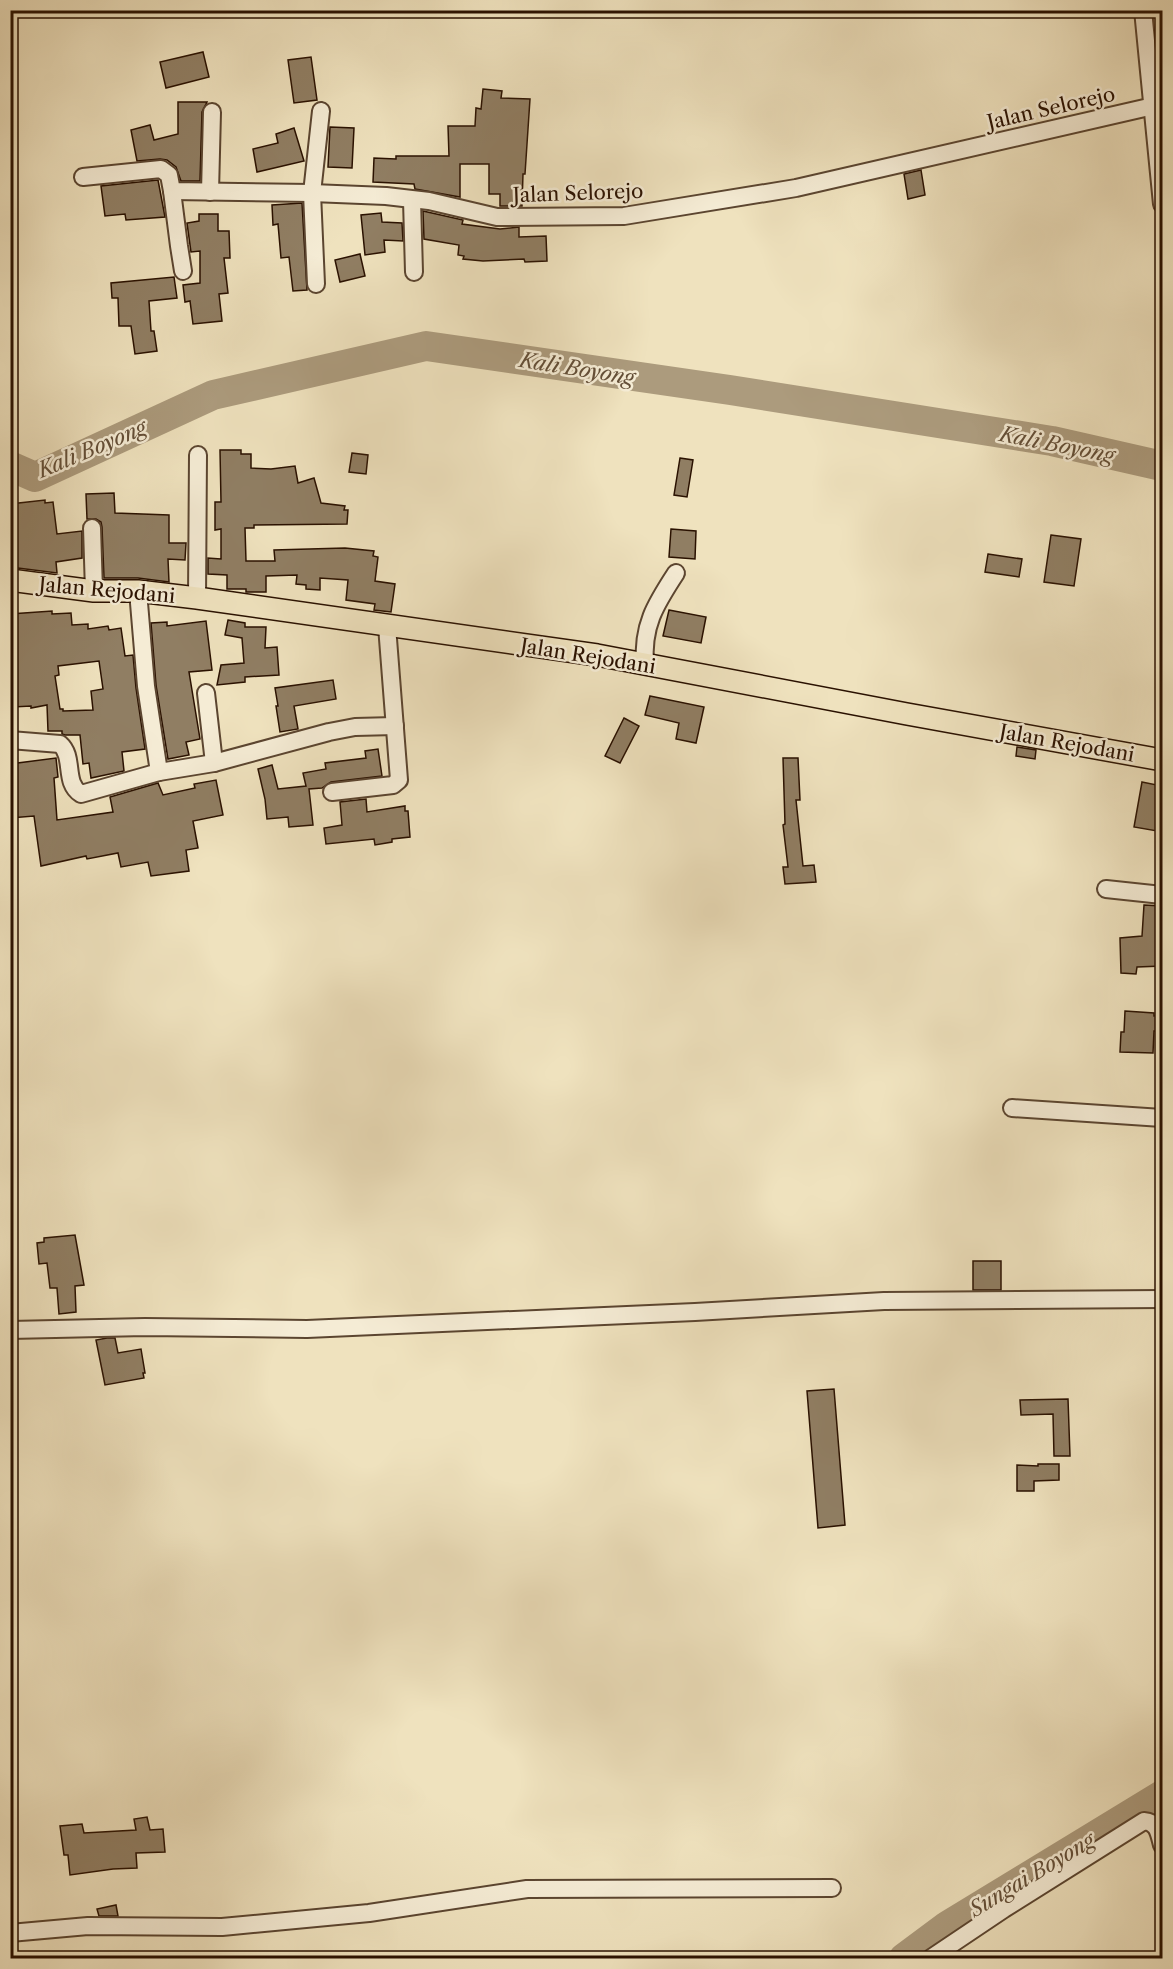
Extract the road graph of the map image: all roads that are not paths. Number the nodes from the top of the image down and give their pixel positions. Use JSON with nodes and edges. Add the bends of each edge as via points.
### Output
{"nodes":[{"id":1,"x":1143,"y":10,"type":"edge"},
{"id":2,"x":1158,"y":105,"type":"edge"},
{"id":3,"x":321,"y":111,"type":"dead end"},
{"id":4,"x":212,"y":112,"type":"dead end"},
{"id":5,"x":1161,"y":174,"type":"edge"},
{"id":6,"x":83,"y":177,"type":"dead end"},
{"id":7,"x":172,"y":191,"type":"junction"},
{"id":8,"x":210,"y":192,"type":"junction"},
{"id":9,"x":312,"y":193,"type":"junction"},
{"id":10,"x":412,"y":200,"type":"junction"},
{"id":11,"x":1162,"y":204,"type":"edge"},
{"id":12,"x":183,"y":271,"type":"dead end"},
{"id":13,"x":414,"y":272,"type":"dead end"},
{"id":14,"x":316,"y":284,"type":"dead end"},
{"id":15,"x":198,"y":455,"type":"dead end"},
{"id":16,"x":92,"y":528,"type":"dead end"},
{"id":17,"x":676,"y":573,"type":"dead end"},
{"id":18,"x":10,"y":580,"type":"edge"},
{"id":19,"x":94,"y":591,"type":"junction"},
{"id":20,"x":138,"y":591,"type":"junction"},
{"id":21,"x":197,"y":598,"type":"junction"},
{"id":22,"x":387,"y":626,"type":"junction"},
{"id":23,"x":635,"y":663,"type":"junction"},
{"id":24,"x":206,"y":693,"type":"dead end"},
{"id":25,"x":395,"y":726,"type":"junction"},
{"id":26,"x":10,"y":740,"type":"edge"},
{"id":27,"x":1162,"y":760,"type":"edge"},
{"id":28,"x":214,"y":763,"type":"junction"},
{"id":29,"x":159,"y":772,"type":"junction"},
{"id":30,"x":332,"y":792,"type":"dead end"},
{"id":31,"x":1106,"y":889,"type":"dead end"},
{"id":32,"x":1162,"y":895,"type":"edge"},
{"id":33,"x":1012,"y":1108,"type":"dead end"},
{"id":34,"x":1162,"y":1118,"type":"edge"},
{"id":35,"x":1162,"y":1299,"type":"edge"},
{"id":36,"x":10,"y":1330,"type":"edge"},
{"id":37,"x":1162,"y":1845,"type":"edge"},
{"id":38,"x":832,"y":1888,"type":"dead end"},
{"id":39,"x":10,"y":1933,"type":"edge"},
{"id":40,"x":931,"y":1959,"type":"edge"}],
"edges":[{"from":1,"to":2,"type":"street"},
{"from":2,"to":5,"type":"street"},
{"from":2,"to":10,"type":"street","name":"Jalan Selorejo","via":[[796,188],[624,216],[497,217]]},
{"from":3,"to":9,"type":"street"},
{"from":4,"to":8,"type":"street"},
{"from":5,"to":11,"type":"street"},
{"from":6,"to":7,"type":"street","via":[[160,169],[169,175]]},
{"from":7,"to":8,"type":"street","name":"Jalan Selorejo"},
{"from":7,"to":12,"type":"street"},
{"from":8,"to":9,"type":"street","name":"Jalan Selorejo"},
{"from":9,"to":10,"type":"street","name":"Jalan Selorejo"},
{"from":9,"to":14,"type":"street"},
{"from":10,"to":13,"type":"street"},
{"from":15,"to":21,"type":"street"},
{"from":16,"to":19,"type":"street"},
{"from":17,"to":23,"type":"street","via":[[649,620],[644,647]]},
{"from":18,"to":19,"type":"main road","name":"Jalan Rejodani"},
{"from":19,"to":20,"type":"main road","name":"Jalan Rejodani"},
{"from":20,"to":21,"type":"main road","name":"Jalan Rejodani"},
{"from":20,"to":29,"type":"street","via":[[146,686]]},
{"from":21,"to":22,"type":"main road","name":"Jalan Rejodani"},
{"from":22,"to":23,"type":"main road","name":"Jalan Rejodani"},
{"from":22,"to":25,"type":"street"},
{"from":23,"to":27,"type":"main road","name":"Jalan Rejodani"},
{"from":24,"to":28,"type":"street"},
{"from":25,"to":28,"type":"street","via":[[329,732]]},
{"from":25,"to":30,"type":"street","via":[[397,783]]},
{"from":26,"to":29,"type":"street","via":[[60,744],[67,752],[73,788],[81,794]]},
{"from":28,"to":29,"type":"street"},
{"from":31,"to":32,"type":"street"},
{"from":33,"to":34,"type":"street"},
{"from":35,"to":36,"type":"street","via":[[884,1301],[307,1329]]},
{"from":37,"to":40,"type":"street","via":[[1156,1826],[1144,1821]]},
{"from":38,"to":39,"type":"street","via":[[527,1889],[369,1913],[222,1927],[88,1926]]}]}
